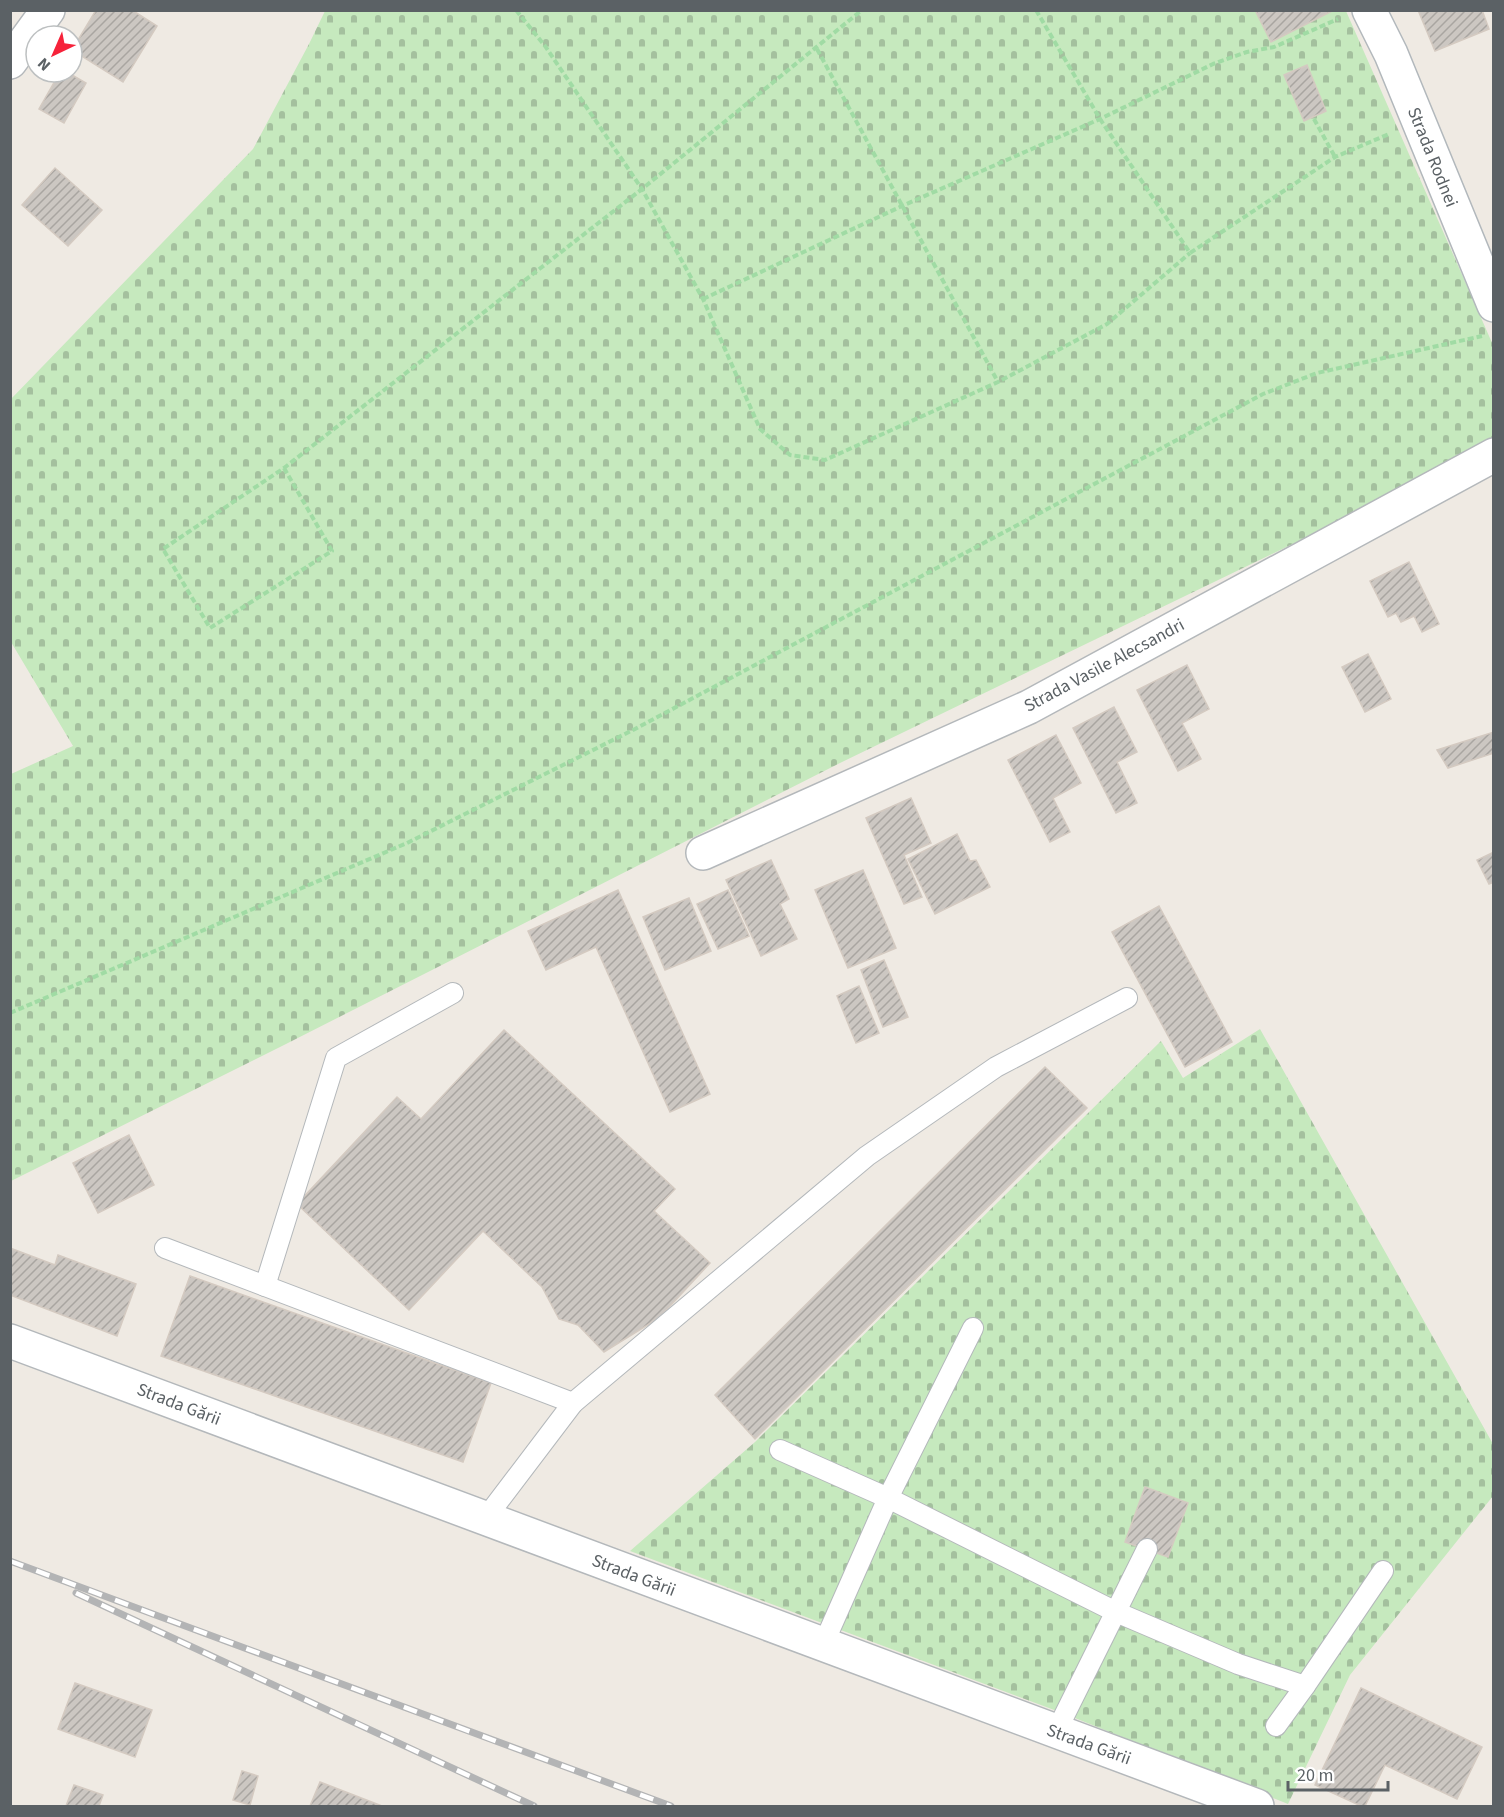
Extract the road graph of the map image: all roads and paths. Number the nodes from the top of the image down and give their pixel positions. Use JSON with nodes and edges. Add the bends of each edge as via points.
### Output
{"nodes":[{"id":1,"x":48,"y":10,"type":"edge"},
{"id":2,"x":516,"y":10,"type":"edge"},
{"id":3,"x":862,"y":10,"type":"edge"},
{"id":4,"x":1036,"y":10,"type":"edge"},
{"id":5,"x":1358,"y":13,"type":"edge"},
{"id":6,"x":817,"y":49,"type":"junction"},
{"id":7,"x":10,"y":62,"type":"edge"},
{"id":8,"x":1100,"y":119,"type":"junction"},
{"id":9,"x":1314,"y":119,"type":"dead end"},
{"id":10,"x":1417,"y":122,"type":"junction"},
{"id":11,"x":1335,"y":157,"type":"junction"},
{"id":12,"x":642,"y":189,"type":"junction"},
{"id":13,"x":902,"y":206,"type":"junction"},
{"id":14,"x":1190,"y":253,"type":"junction"},
{"id":15,"x":703,"y":299,"type":"junction"},
{"id":16,"x":1494,"y":305,"type":"edge"},
{"id":17,"x":1483,"y":336,"type":"dead end"},
{"id":18,"x":998,"y":382,"type":"junction"},
{"id":19,"x":1494,"y":455,"type":"edge"},
{"id":20,"x":284,"y":468,"type":"junction"},
{"id":21,"x":703,"y":853,"type":"dead end"},
{"id":22,"x":453,"y":993,"type":"dead end"},
{"id":23,"x":1127,"y":998,"type":"dead end"},
{"id":24,"x":10,"y":1013,"type":"edge"},
{"id":25,"x":165,"y":1248,"type":"dead end"},
{"id":26,"x":265,"y":1286,"type":"junction"},
{"id":27,"x":973,"y":1328,"type":"dead end"},
{"id":28,"x":10,"y":1341,"type":"edge"},
{"id":29,"x":573,"y":1403,"type":"junction"},
{"id":30,"x":780,"y":1450,"type":"dead end"},
{"id":31,"x":888,"y":1497,"type":"junction"},
{"id":32,"x":485,"y":1519,"type":"junction"},
{"id":33,"x":1147,"y":1549,"type":"dead end"},
{"id":34,"x":1383,"y":1571,"type":"dead end"},
{"id":35,"x":1116,"y":1612,"type":"junction"},
{"id":36,"x":823,"y":1646,"type":"junction"},
{"id":37,"x":1305,"y":1686,"type":"junction"},
{"id":38,"x":1276,"y":1726,"type":"dead end"},
{"id":39,"x":1056,"y":1732,"type":"junction"},
{"id":40,"x":1257,"y":1806,"type":"edge"}],
"edges":[{"from":1,"to":7,"type":"street"},
{"from":2,"to":12,"type":"path"},
{"from":3,"to":6,"type":"path"},
{"from":4,"to":8,"type":"path"},
{"from":5,"to":8,"type":"path","via":[[1274,47],[1213,64]]},
{"from":5,"to":10,"type":"street","name":"Strada Rodnei","via":[[1391,54]]},
{"from":6,"to":12,"type":"path"},
{"from":6,"to":13,"type":"path"},
{"from":8,"to":13,"type":"path"},
{"from":8,"to":14,"type":"path"},
{"from":9,"to":11,"type":"path"},
{"from":10,"to":11,"type":"path"},
{"from":10,"to":16,"type":"street","name":"Strada Rodnei"},
{"from":11,"to":14,"type":"path"},
{"from":12,"to":15,"type":"path"},
{"from":12,"to":20,"type":"path"},
{"from":13,"to":15,"type":"path"},
{"from":13,"to":18,"type":"path"},
{"from":14,"to":18,"type":"path","via":[[1107,324]]},
{"from":15,"to":18,"type":"path","via":[[760,429],[790,455],[825,460]]},
{"from":17,"to":24,"type":"path","via":[[1317,373],[1263,394],[645,724],[407,843]]},
{"from":19,"to":21,"type":"street","name":"Strada Vasile Alecsandri","via":[[1029,707]]},
{"from":20,"to":20,"type":"path","via":[[163,549],[210,628],[332,550]]},
{"from":22,"to":26,"type":"lane","via":[[336,1058]]},
{"from":23,"to":29,"type":"lane","via":[[996,1067],[867,1156]]},
{"from":25,"to":26,"type":"lane"},
{"from":26,"to":29,"type":"lane"},
{"from":27,"to":31,"type":"lane"},
{"from":28,"to":32,"type":"street","name":"Strada Gării"},
{"from":29,"to":32,"type":"lane"},
{"from":30,"to":31,"type":"lane"},
{"from":31,"to":35,"type":"lane"},
{"from":31,"to":36,"type":"lane"},
{"from":32,"to":36,"type":"street","name":"Strada Gării"},
{"from":33,"to":35,"type":"lane"},
{"from":34,"to":37,"type":"lane"},
{"from":35,"to":37,"type":"lane","via":[[1238,1664]]},
{"from":35,"to":39,"type":"lane"},
{"from":36,"to":39,"type":"street","name":"Strada Gării"},
{"from":37,"to":38,"type":"lane"},
{"from":39,"to":40,"type":"street","name":"Strada Gării"}]}
